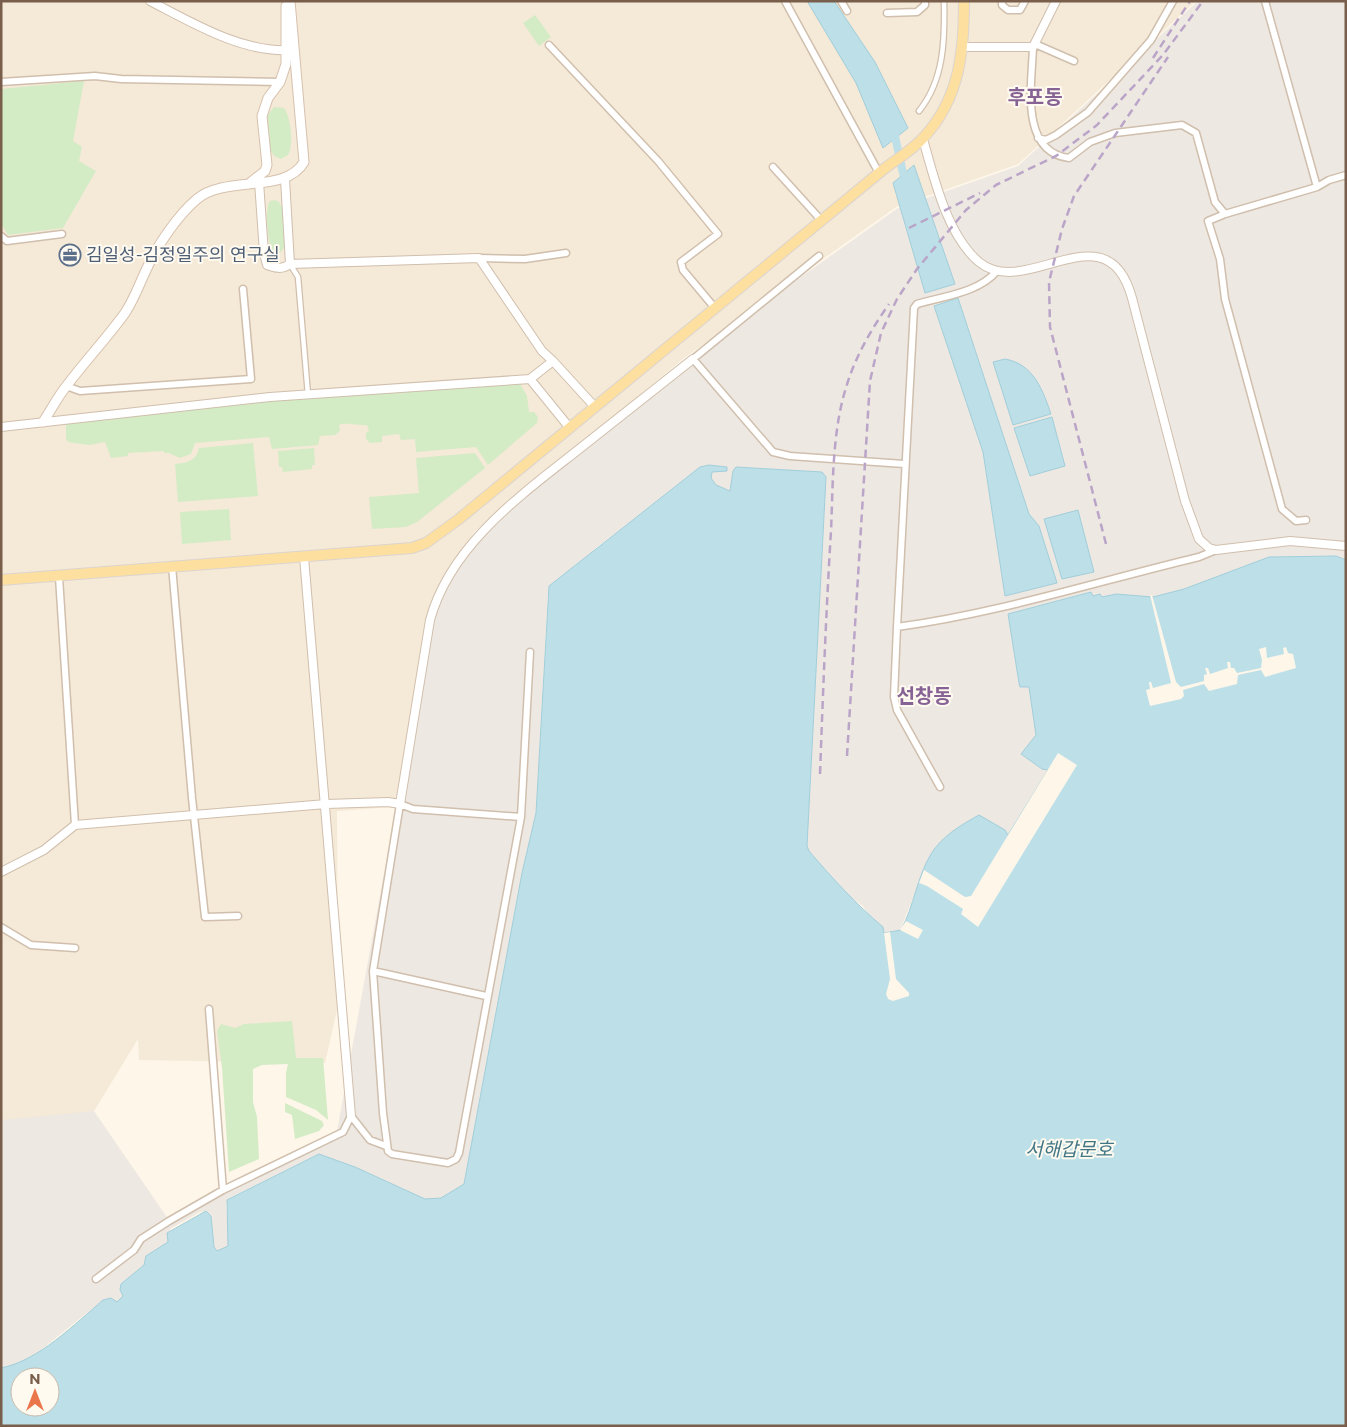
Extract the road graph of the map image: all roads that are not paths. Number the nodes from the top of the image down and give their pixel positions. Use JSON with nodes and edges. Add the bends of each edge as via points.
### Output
{"nodes":[{"id":1,"x":150,"y":1,"type":"edge"},
{"id":2,"x":286,"y":1,"type":"edge"},
{"id":3,"x":290,"y":1,"type":"edge"},
{"id":4,"x":785,"y":1,"type":"edge"},
{"id":5,"x":841,"y":1,"type":"edge"},
{"id":6,"x":925,"y":1,"type":"edge"},
{"id":7,"x":944,"y":1,"type":"edge"},
{"id":8,"x":964,"y":1,"type":"edge"},
{"id":9,"x":1002,"y":1,"type":"edge"},
{"id":10,"x":1025,"y":1,"type":"edge"},
{"id":11,"x":1056,"y":1,"type":"edge"},
{"id":12,"x":1173,"y":1,"type":"edge"},
{"id":13,"x":1265,"y":1,"type":"edge"},
{"id":14,"x":847,"y":11,"type":"dead end"},
{"id":15,"x":887,"y":13,"type":"dead end"},
{"id":16,"x":549,"y":45,"type":"dead end"},
{"id":17,"x":1034,"y":45,"type":"junction"},
{"id":18,"x":964,"y":47,"type":"junction"},
{"id":19,"x":291,"y":50,"type":"junction"},
{"id":20,"x":1074,"y":61,"type":"dead end"},
{"id":21,"x":1,"y":82,"type":"edge"},
{"id":22,"x":280,"y":82,"type":"junction"},
{"id":23,"x":919,"y":111,"type":"dead end"},
{"id":24,"x":1038,"y":138,"type":"junction"},
{"id":25,"x":923,"y":139,"type":"junction"},
{"id":26,"x":773,"y":167,"type":"dead end"},
{"id":27,"x":879,"y":172,"type":"junction"},
{"id":28,"x":1346,"y":175,"type":"edge"},
{"id":29,"x":285,"y":179,"type":"junction"},
{"id":30,"x":259,"y":182,"type":"junction"},
{"id":31,"x":248,"y":183,"type":"junction"},
{"id":32,"x":1317,"y":187,"type":"junction"},
{"id":33,"x":1225,"y":214,"type":"junction"},
{"id":34,"x":821,"y":220,"type":"junction"},
{"id":35,"x":62,"y":234,"type":"dead end"},
{"id":36,"x":1,"y":236,"type":"edge"},
{"id":37,"x":566,"y":253,"type":"dead end"},
{"id":38,"x":818,"y":256,"type":"dead end"},
{"id":39,"x":479,"y":258,"type":"junction"},
{"id":40,"x":290,"y":264,"type":"junction"},
{"id":41,"x":997,"y":271,"type":"junction"},
{"id":42,"x":243,"y":289,"type":"dead end"},
{"id":43,"x":714,"y":307,"type":"junction"},
{"id":44,"x":693,"y":359,"type":"junction"},
{"id":45,"x":553,"y":361,"type":"junction"},
{"id":46,"x":530,"y":379,"type":"junction"},
{"id":47,"x":66,"y":386,"type":"junction"},
{"id":48,"x":308,"y":396,"type":"junction"},
{"id":49,"x":594,"y":407,"type":"junction"},
{"id":50,"x":43,"y":422,"type":"junction"},
{"id":51,"x":1,"y":426,"type":"edge"},
{"id":52,"x":569,"y":428,"type":"junction"},
{"id":53,"x":904,"y":464,"type":"junction"},
{"id":54,"x":1306,"y":520,"type":"dead end"},
{"id":55,"x":1346,"y":546,"type":"edge"},
{"id":56,"x":1216,"y":550,"type":"junction"},
{"id":57,"x":304,"y":557,"type":"junction"},
{"id":58,"x":172,"y":566,"type":"junction"},
{"id":59,"x":59,"y":577,"type":"junction"},
{"id":60,"x":1,"y":580,"type":"edge"},
{"id":61,"x":897,"y":627,"type":"junction"},
{"id":62,"x":530,"y":652,"type":"dead end"},
{"id":63,"x":940,"y":787,"type":"dead end"},
{"id":64,"x":326,"y":804,"type":"junction"},
{"id":65,"x":400,"y":804,"type":"junction"},
{"id":66,"x":195,"y":815,"type":"junction"},
{"id":67,"x":521,"y":817,"type":"junction"},
{"id":68,"x":75,"y":825,"type":"junction"},
{"id":69,"x":1,"y":872,"type":"edge"},
{"id":70,"x":238,"y":916,"type":"dead end"},
{"id":71,"x":1,"y":927,"type":"edge"},
{"id":72,"x":74,"y":948,"type":"dead end"},
{"id":73,"x":373,"y":971,"type":"junction"},
{"id":74,"x":486,"y":996,"type":"junction"},
{"id":75,"x":209,"y":1008,"type":"dead end"},
{"id":76,"x":351,"y":1116,"type":"junction"},
{"id":77,"x":386,"y":1146,"type":"junction"},
{"id":78,"x":223,"y":1190,"type":"junction"},
{"id":79,"x":96,"y":1279,"type":"dead end"}],
"edges":[{"from":1,"to":19,"type":"street","via":[[239,42]]},
{"from":2,"to":19,"type":"main road"},
{"from":3,"to":19,"type":"main road"},
{"from":4,"to":27,"type":"street"},
{"from":5,"to":14,"type":"street"},
{"from":6,"to":15,"type":"street","via":[[917,12]]},
{"from":7,"to":23,"type":"street","via":[[944,54],[928,100]]},
{"from":8,"to":18,"type":"main road"},
{"from":9,"to":10,"type":"street","via":[[1008,10],[1020,10]]},
{"from":11,"to":17,"type":"street"},
{"from":12,"to":24,"type":"street","via":[[1151,40],[1088,112],[1056,135],[1046,140]]},
{"from":13,"to":32,"type":"street"},
{"from":16,"to":43,"type":"street","via":[[658,161],[718,234],[682,262],[684,270]]},
{"from":17,"to":18,"type":"street"},
{"from":17,"to":20,"type":"street"},
{"from":17,"to":24,"type":"street","via":[[1032,116]]},
{"from":18,"to":25,"type":"main road","via":[[960,72],[949,99]]},
{"from":19,"to":22,"type":"main road"},
{"from":19,"to":29,"type":"main road","via":[[304,162],[296,173]]},
{"from":21,"to":22,"type":"street","via":[[94,76]]},
{"from":22,"to":31,"type":"main road","via":[[268,98],[262,116],[268,165],[265,172]]},
{"from":24,"to":33,"type":"street","via":[[1056,156],[1068,158],[1090,142],[1115,133],[1172,125],[1189,127],[1196,133],[1216,202]]},
{"from":25,"to":27,"type":"main road"},
{"from":25,"to":41,"type":"street","via":[[938,192],[954,226],[974,257]]},
{"from":26,"to":34,"type":"street"},
{"from":27,"to":34,"type":"main road"},
{"from":28,"to":32,"type":"street"},
{"from":29,"to":30,"type":"main road"},
{"from":29,"to":40,"type":"street"},
{"from":30,"to":31,"type":"main road"},
{"from":30,"to":40,"type":"street","via":[[267,265],[276,268]]},
{"from":31,"to":47,"type":"main road","via":[[223,186],[195,200],[155,252],[139,291],[124,314]]},
{"from":32,"to":33,"type":"street"},
{"from":33,"to":54,"type":"street","via":[[1208,221],[1220,259],[1225,299],[1282,509],[1296,521]]},
{"from":34,"to":43,"type":"main road"},
{"from":35,"to":36,"type":"street","via":[[7,241]]},
{"from":37,"to":39,"type":"street","via":[[525,259]]},
{"from":38,"to":44,"type":"street"},
{"from":39,"to":40,"type":"street"},
{"from":39,"to":45,"type":"street","via":[[542,351]]},
{"from":40,"to":48,"type":"street","via":[[298,278]]},
{"from":41,"to":53,"type":"street","via":[[979,286],[917,304],[913,314]]},
{"from":41,"to":56,"type":"street","via":[[1020,270],[1093,256],[1116,266],[1129,287],[1195,530],[1204,545]]},
{"from":42,"to":47,"type":"street","via":[[251,379],[80,391]]},
{"from":43,"to":49,"type":"main road"},
{"from":44,"to":53,"type":"street","via":[[773,452],[784,456]]},
{"from":44,"to":65,"type":"street","via":[[498,515],[450,576],[439,593],[430,620]]},
{"from":45,"to":46,"type":"street"},
{"from":45,"to":49,"type":"street"},
{"from":46,"to":48,"type":"street"},
{"from":46,"to":52,"type":"street"},
{"from":47,"to":50,"type":"main road"},
{"from":48,"to":50,"type":"street","via":[[270,397]]},
{"from":49,"to":52,"type":"main road"},
{"from":50,"to":51,"type":"street"},
{"from":52,"to":57,"type":"main road","via":[[426,543],[412,548]]},
{"from":53,"to":61,"type":"street"},
{"from":55,"to":56,"type":"street","via":[[1290,541]]},
{"from":56,"to":61,"type":"street","via":[[1199,557],[938,622]]},
{"from":57,"to":58,"type":"main road"},
{"from":57,"to":64,"type":"street"},
{"from":58,"to":59,"type":"main road"},
{"from":58,"to":66,"type":"street"},
{"from":59,"to":60,"type":"main road"},
{"from":59,"to":68,"type":"street"},
{"from":61,"to":63,"type":"street","via":[[894,697],[897,710]]},
{"from":62,"to":67,"type":"street"},
{"from":64,"to":65,"type":"street"},
{"from":64,"to":66,"type":"street"},
{"from":64,"to":76,"type":"street"},
{"from":65,"to":67,"type":"street","via":[[414,809]]},
{"from":65,"to":73,"type":"street"},
{"from":66,"to":68,"type":"street"},
{"from":66,"to":70,"type":"street","via":[[206,917]]},
{"from":67,"to":74,"type":"street"},
{"from":68,"to":69,"type":"street","via":[[44,850]]},
{"from":71,"to":72,"type":"street","via":[[31,945]]},
{"from":73,"to":74,"type":"street"},
{"from":73,"to":77,"type":"street"},
{"from":74,"to":77,"type":"street","via":[[456,1159],[442,1163],[392,1154]]},
{"from":75,"to":78,"type":"street"},
{"from":76,"to":77,"type":"street","via":[[370,1140]]},
{"from":76,"to":78,"type":"street","via":[[343,1132],[327,1142]]},
{"from":78,"to":79,"type":"street","via":[[141,1238],[134,1250]]}]}
